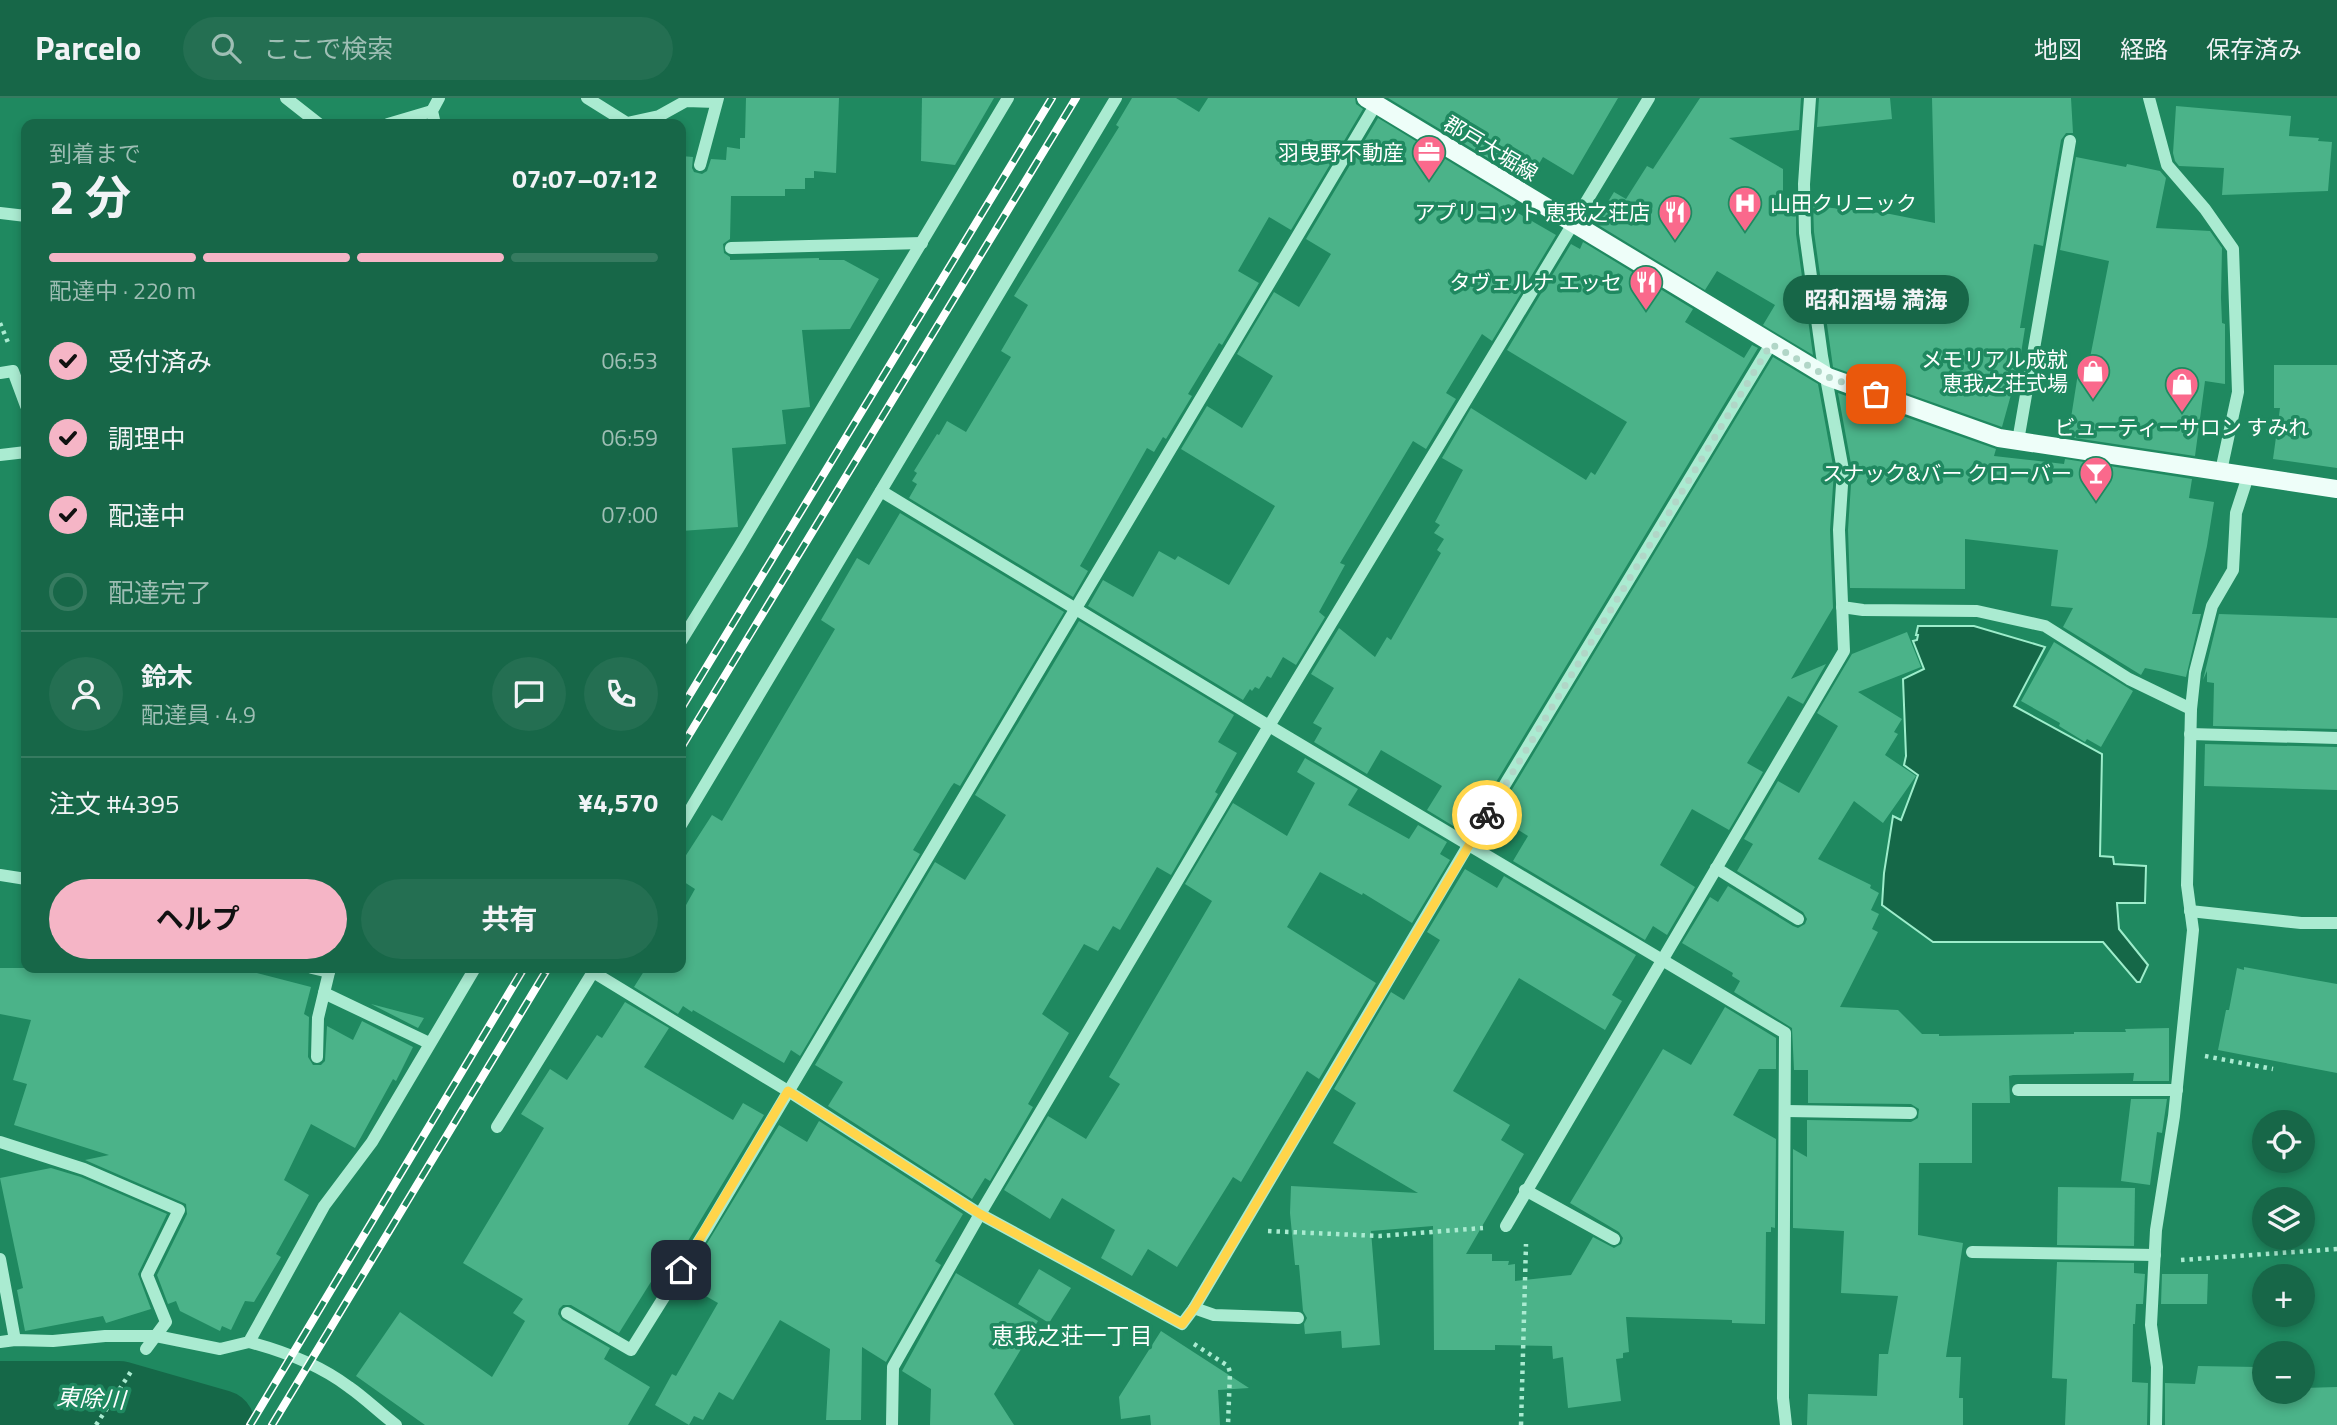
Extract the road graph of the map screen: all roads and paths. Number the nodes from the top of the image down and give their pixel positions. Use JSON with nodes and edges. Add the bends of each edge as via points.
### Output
{"nodes":[{"id":1,"x":286,"y":98,"type":"edge"},
{"id":2,"x":439,"y":98,"type":"edge"},
{"id":3,"x":587,"y":98,"type":"edge"},
{"id":4,"x":1008,"y":98,"type":"edge"},
{"id":5,"x":1116,"y":98,"type":"edge"},
{"id":6,"x":1649,"y":98,"type":"edge"},
{"id":7,"x":1810,"y":98,"type":"edge"},
{"id":8,"x":2149,"y":98,"type":"edge"},
{"id":9,"x":717,"y":100,"type":"edge"},
{"id":10,"x":1371,"y":101,"type":"edge"},
{"id":11,"x":433,"y":118,"type":"edge"},
{"id":12,"x":313,"y":119,"type":"edge"},
{"id":13,"x":622,"y":119,"type":"edge"},
{"id":14,"x":643,"y":119,"type":"edge"},
{"id":15,"x":2070,"y":141,"type":"dead end"},
{"id":16,"x":701,"y":165,"type":"dead end"},
{"id":17,"x":0,"y":213,"type":"edge"},
{"id":18,"x":21,"y":215,"type":"edge"},
{"id":19,"x":1574,"y":225,"type":"junction"},
{"id":20,"x":922,"y":243,"type":"junction"},
{"id":21,"x":731,"y":248,"type":"dead end"},
{"id":22,"x":1771,"y":344,"type":"junction"},
{"id":23,"x":0,"y":373,"type":"edge"},
{"id":24,"x":1828,"y":377,"type":"junction"},
{"id":25,"x":21,"y":393,"type":"edge"},
{"id":26,"x":2018,"y":441,"type":"junction"},
{"id":27,"x":21,"y":453,"type":"edge"},
{"id":28,"x":0,"y":455,"type":"edge"},
{"id":29,"x":2221,"y":471,"type":"junction"},
{"id":30,"x":2248,"y":476,"type":"junction"},
{"id":31,"x":2337,"y":489,"type":"edge"},
{"id":32,"x":881,"y":491,"type":"junction"},
{"id":33,"x":1842,"y":607,"type":"junction"},
{"id":34,"x":1076,"y":608,"type":"junction"},
{"id":35,"x":686,"y":632,"type":"edge"},
{"id":36,"x":2191,"y":709,"type":"junction"},
{"id":37,"x":1269,"y":726,"type":"junction"},
{"id":38,"x":2190,"y":734,"type":"junction"},
{"id":39,"x":2337,"y":738,"type":"edge"},
{"id":40,"x":686,"y":817,"type":"edge"},
{"id":41,"x":1469,"y":844,"type":"junction"},
{"id":42,"x":1716,"y":868,"type":"junction"},
{"id":43,"x":0,"y":875,"type":"edge"},
{"id":44,"x":21,"y":878,"type":"edge"},
{"id":45,"x":2190,"y":911,"type":"junction"},
{"id":46,"x":1798,"y":919,"type":"dead end"},
{"id":47,"x":2337,"y":923,"type":"edge"},
{"id":48,"x":1661,"y":961,"type":"junction"},
{"id":49,"x":329,"y":973,"type":"edge"},
{"id":50,"x":472,"y":973,"type":"edge"},
{"id":51,"x":592,"y":973,"type":"edge"},
{"id":52,"x":599,"y":973,"type":"edge"},
{"id":53,"x":324,"y":993,"type":"junction"},
{"id":54,"x":429,"y":1042,"type":"junction"},
{"id":55,"x":2181,"y":1051,"type":"junction"},
{"id":56,"x":317,"y":1057,"type":"dead end"},
{"id":57,"x":2273,"y":1069,"type":"dead end"},
{"id":58,"x":2018,"y":1090,"type":"dead end"},
{"id":59,"x":2177,"y":1090,"type":"junction"},
{"id":60,"x":788,"y":1091,"type":"junction"},
{"id":61,"x":1786,"y":1111,"type":"junction"},
{"id":62,"x":1911,"y":1113,"type":"dead end"},
{"id":63,"x":497,"y":1127,"type":"dead end"},
{"id":64,"x":0,"y":1142,"type":"edge"},
{"id":65,"x":1525,"y":1190,"type":"junction"},
{"id":66,"x":980,"y":1214,"type":"junction"},
{"id":67,"x":1242,"y":1226,"type":"junction"},
{"id":68,"x":1506,"y":1226,"type":"junction"},
{"id":69,"x":1614,"y":1239,"type":"dead end"},
{"id":70,"x":2337,"y":1249,"type":"edge"},
{"id":71,"x":1972,"y":1252,"type":"dead end"},
{"id":72,"x":2155,"y":1255,"type":"junction"},
{"id":73,"x":0,"y":1259,"type":"edge"},
{"id":74,"x":1194,"y":1308,"type":"junction"},
{"id":75,"x":567,"y":1313,"type":"dead end"},
{"id":76,"x":1298,"y":1318,"type":"dead end"},
{"id":77,"x":1182,"y":1324,"type":"junction"},
{"id":78,"x":156,"y":1336,"type":"junction"},
{"id":79,"x":15,"y":1340,"type":"junction"},
{"id":80,"x":0,"y":1342,"type":"edge"},
{"id":81,"x":249,"y":1342,"type":"junction"},
{"id":82,"x":146,"y":1349,"type":"joint"},
{"id":83,"x":96,"y":1425,"type":"edge"},
{"id":84,"x":396,"y":1425,"type":"edge"},
{"id":85,"x":892,"y":1425,"type":"edge"},
{"id":86,"x":1228,"y":1425,"type":"edge"},
{"id":87,"x":1521,"y":1425,"type":"edge"},
{"id":88,"x":1786,"y":1425,"type":"edge"},
{"id":89,"x":2156,"y":1425,"type":"edge"}],
"edges":[{"from":1,"to":12,"type":"street"},
{"from":2,"to":11,"type":"street"},
{"from":3,"to":13,"type":"street"},
{"from":4,"to":20,"type":"street"},
{"from":5,"to":32,"type":"street"},
{"from":6,"to":19,"type":"street"},
{"from":7,"to":24,"type":"street","via":[[1805,233]]},
{"from":8,"to":29,"type":"street","via":[[2167,165],[2233,248],[2238,391]]},
{"from":9,"to":14,"type":"street","via":[[686,101]]},
{"from":9,"to":16,"type":"street"},
{"from":10,"to":19,"type":"main road","name":"郡戸大堀線"},
{"from":10,"to":34,"type":"street"},
{"from":15,"to":26,"type":"street"},
{"from":17,"to":18,"type":"street"},
{"from":19,"to":22,"type":"main road","name":"郡戸大堀線"},
{"from":19,"to":37,"type":"street"},
{"from":20,"to":21,"type":"street"},
{"from":20,"to":35,"type":"street"},
{"from":22,"to":24,"type":"main road","name":"郡戸大堀線"},
{"from":22,"to":41,"type":"street"},
{"from":23,"to":25,"type":"street","via":[[13,372]]},
{"from":24,"to":26,"type":"main road","name":"郡戸大堀線"},
{"from":24,"to":33,"type":"street","via":[[1843,470],[1839,530]]},
{"from":26,"to":29,"type":"main road","name":"郡戸大堀線"},
{"from":27,"to":28,"type":"street"},
{"from":29,"to":30,"type":"main road","name":"郡戸大堀線"},
{"from":30,"to":31,"type":"main road","name":"郡戸大堀線"},
{"from":30,"to":36,"type":"street","via":[[2236,513],[2232,570],[2212,606],[2194,672]]},
{"from":32,"to":34,"type":"street"},
{"from":32,"to":40,"type":"street"},
{"from":33,"to":36,"type":"street","via":[[1977,611],[2045,626],[2129,679]]},
{"from":33,"to":42,"type":"street","via":[[1844,651]]},
{"from":34,"to":37,"type":"street"},
{"from":34,"to":60,"type":"street"},
{"from":36,"to":38,"type":"street"},
{"from":37,"to":41,"type":"street"},
{"from":37,"to":66,"type":"street"},
{"from":38,"to":39,"type":"street"},
{"from":38,"to":45,"type":"street"},
{"from":41,"to":48,"type":"street"},
{"from":41,"to":67,"type":"street"},
{"from":42,"to":46,"type":"street"},
{"from":42,"to":48,"type":"street"},
{"from":43,"to":44,"type":"street"},
{"from":45,"to":47,"type":"street"},
{"from":45,"to":55,"type":"street","via":[[2193,930]]},
{"from":48,"to":61,"type":"street","via":[[1785,1033]]},
{"from":48,"to":65,"type":"street"},
{"from":49,"to":53,"type":"street"},
{"from":50,"to":54,"type":"street"},
{"from":51,"to":63,"type":"street"},
{"from":52,"to":60,"type":"street"},
{"from":53,"to":54,"type":"street"},
{"from":53,"to":56,"type":"street"},
{"from":54,"to":81,"type":"street","via":[[372,1142],[324,1206]]},
{"from":55,"to":57,"type":"path"},
{"from":55,"to":59,"type":"street"},
{"from":58,"to":59,"type":"street"},
{"from":59,"to":72,"type":"street"},
{"from":60,"to":66,"type":"street"},
{"from":60,"to":75,"type":"street","via":[[631,1350]]},
{"from":61,"to":62,"type":"street"},
{"from":61,"to":88,"type":"street"},
{"from":64,"to":78,"type":"street","via":[[84,1169],[179,1210],[147,1275],[166,1322]]},
{"from":65,"to":68,"type":"street"},
{"from":65,"to":69,"type":"street"},
{"from":66,"to":77,"type":"street"},
{"from":66,"to":85,"type":"street","via":[[893,1367]]},
{"from":67,"to":68,"type":"path","via":[[1255,1231],[1380,1236]]},
{"from":67,"to":74,"type":"street"},
{"from":68,"to":87,"type":"path","via":[[1527,1223]]},
{"from":70,"to":72,"type":"path","via":[[2184,1261]]},
{"from":71,"to":72,"type":"street"},
{"from":72,"to":89,"type":"street","via":[[2151,1325],[2157,1367]]},
{"from":73,"to":79,"type":"street"},
{"from":74,"to":76,"type":"street","via":[[1214,1315]]},
{"from":74,"to":77,"type":"street"},
{"from":77,"to":86,"type":"path","via":[[1185,1338],[1228,1367]]},
{"from":78,"to":79,"type":"street"},
{"from":78,"to":81,"type":"street","via":[[220,1349]]},
{"from":78,"to":82,"type":"street"},
{"from":79,"to":80,"type":"street"},
{"from":81,"to":84,"type":"street","via":[[280,1350],[348,1385]]},
{"from":82,"to":83,"type":"path"}]}
